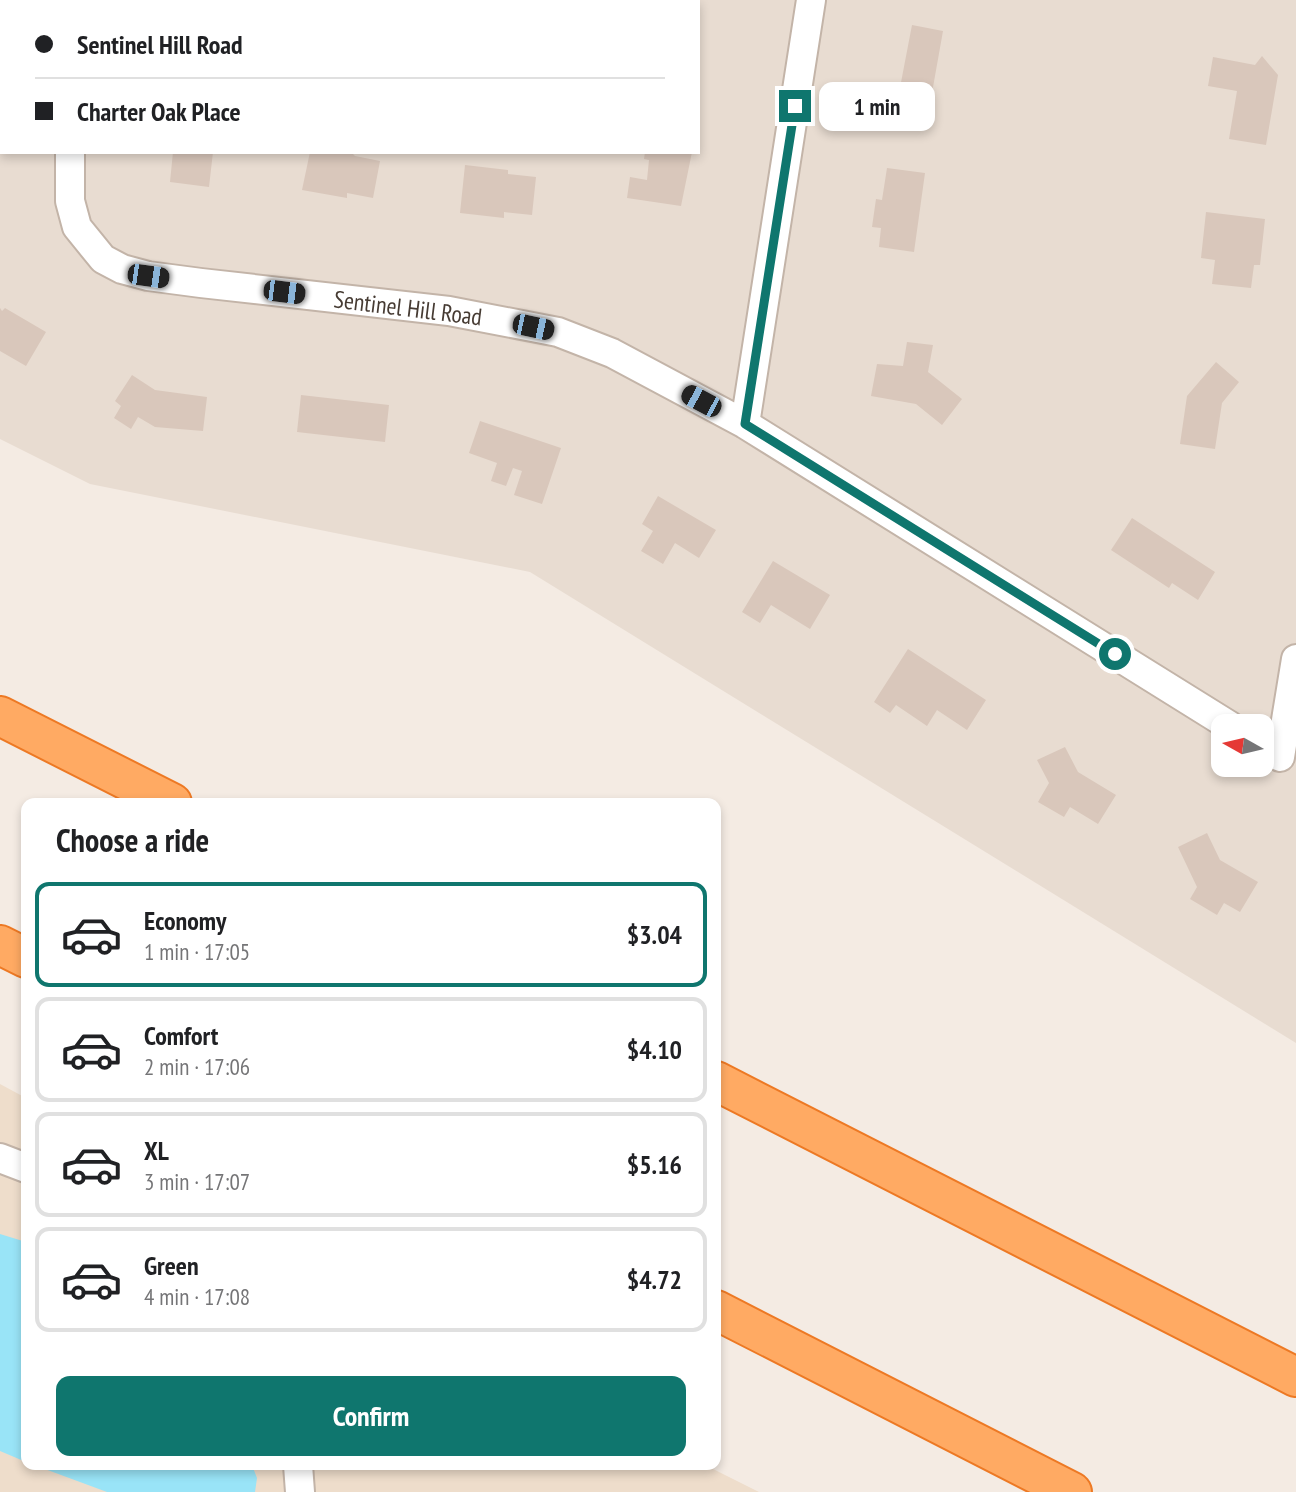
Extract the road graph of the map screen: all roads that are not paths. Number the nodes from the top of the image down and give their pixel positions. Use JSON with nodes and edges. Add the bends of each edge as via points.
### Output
{"nodes":[{"id":1,"x":811,"y":0,"type":"edge"},
{"id":2,"x":70,"y":154,"type":"edge"},
{"id":3,"x":745,"y":424,"type":"junction"},
{"id":4,"x":1296,"y":659,"type":"edge"},
{"id":5,"x":1211,"y":714,"type":"edge"},
{"id":6,"x":0,"y":716,"type":"edge"},
{"id":7,"x":1279,"y":757,"type":"edge"},
{"id":8,"x":162,"y":798,"type":"edge"},
{"id":9,"x":0,"y":945,"type":"edge"},
{"id":10,"x":21,"y":956,"type":"edge"},
{"id":11,"x":721,"y":1084,"type":"edge"},
{"id":12,"x":0,"y":1157,"type":"edge"},
{"id":13,"x":21,"y":1166,"type":"edge"},
{"id":14,"x":721,"y":1313,"type":"edge"},
{"id":15,"x":1296,"y":1377,"type":"edge"},
{"id":16,"x":298,"y":1470,"type":"edge"},
{"id":17,"x":300,"y":1492,"type":"edge"},
{"id":18,"x":1072,"y":1492,"type":"edge"}],
"edges":[{"from":1,"to":3,"type":"street"},
{"from":2,"to":3,"type":"street","name":"Sentinel Hill Road","via":[[70,201],[77,227],[103,259],[122,269],[201,283],[449,311],[558,332],[612,353]]},
{"from":3,"to":5,"type":"street","name":"Sentinel Hill Road"},
{"from":4,"to":7,"type":"street"},
{"from":6,"to":8,"type":"highway"},
{"from":9,"to":10,"type":"highway"},
{"from":11,"to":15,"type":"highway"},
{"from":12,"to":13,"type":"street"},
{"from":14,"to":18,"type":"highway"},
{"from":16,"to":17,"type":"street"}]}
